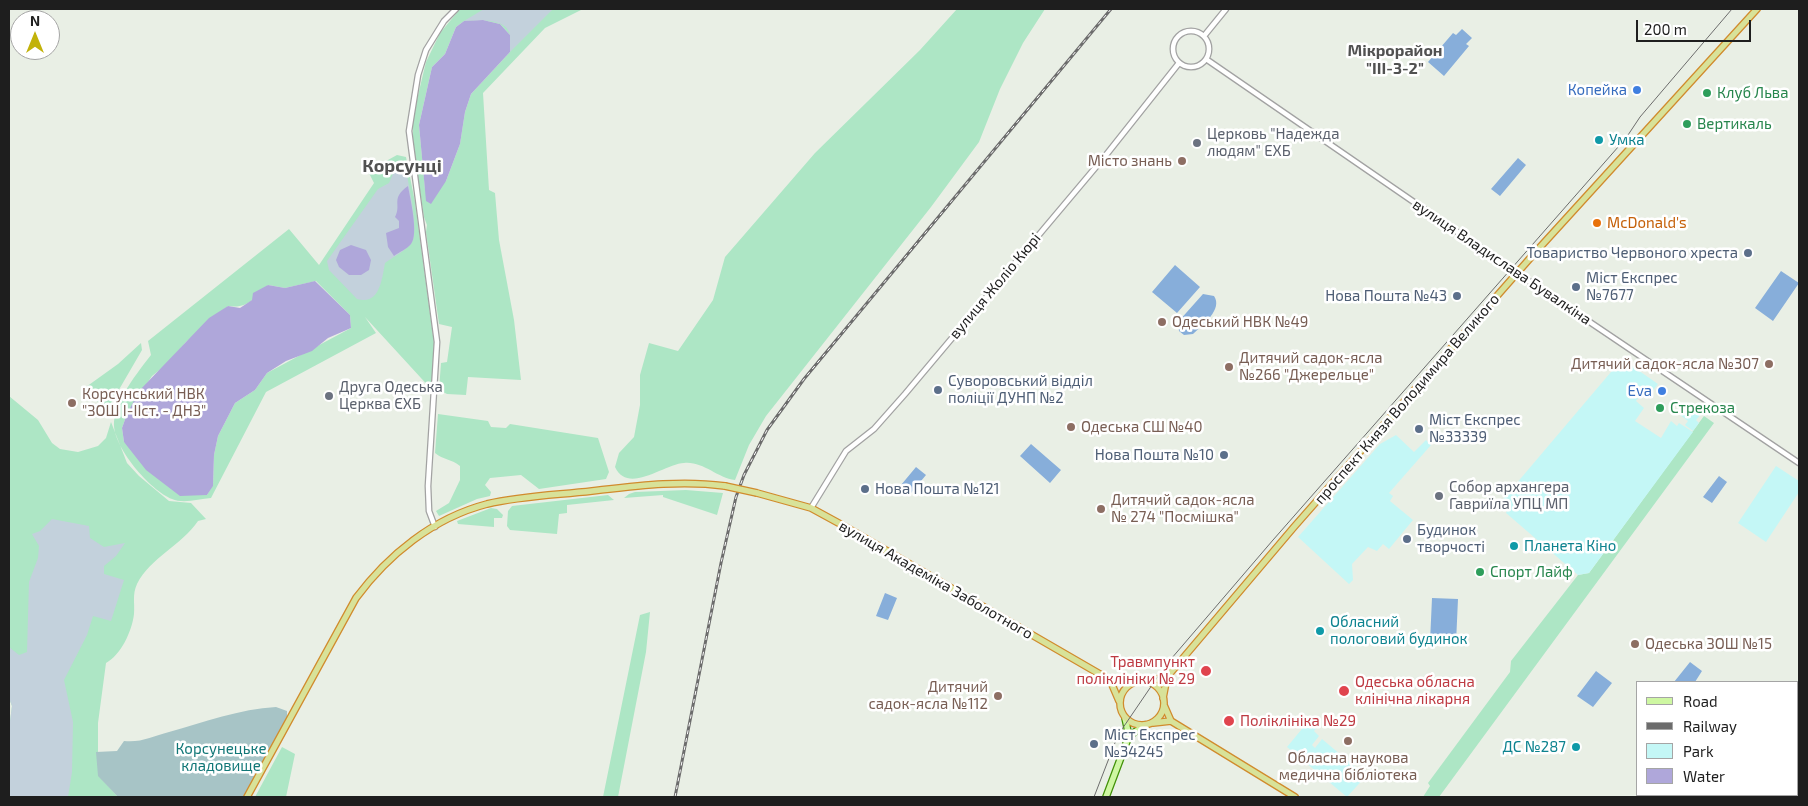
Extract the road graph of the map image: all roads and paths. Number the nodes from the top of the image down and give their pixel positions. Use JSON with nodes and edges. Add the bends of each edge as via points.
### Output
{"nodes":[{"id":1,"x":456,"y":9,"type":"edge"},
{"id":2,"x":1226,"y":9,"type":"edge"},
{"id":3,"x":1757,"y":9,"type":"edge"},
{"id":4,"x":1204,"y":36,"type":"junction"},
{"id":5,"x":1206,"y":59,"type":"junction"},
{"id":6,"x":1179,"y":63,"type":"junction"},
{"id":7,"x":1516,"y":273,"type":"junction"},
{"id":8,"x":1799,"y":463,"type":"edge"},
{"id":9,"x":810,"y":508,"type":"junction"},
{"id":10,"x":435,"y":527,"type":"junction"},
{"id":11,"x":1167,"y":677,"type":"junction"},
{"id":12,"x":1110,"y":680,"type":"junction"},
{"id":13,"x":1144,"y":681,"type":"junction"},
{"id":14,"x":1136,"y":682,"type":"junction"},
{"id":15,"x":1164,"y":698,"type":"junction"},
{"id":16,"x":1120,"y":703,"type":"junction"},
{"id":17,"x":1164,"y":705,"type":"junction"},
{"id":18,"x":1125,"y":718,"type":"junction"},
{"id":19,"x":1171,"y":721,"type":"junction"},
{"id":20,"x":1152,"y":723,"type":"junction"},
{"id":21,"x":1145,"y":725,"type":"junction"},
{"id":22,"x":1129,"y":736,"type":"junction"},
{"id":23,"x":247,"y":797,"type":"edge"},
{"id":24,"x":1106,"y":797,"type":"edge"},
{"id":25,"x":1295,"y":797,"type":"edge"}],
"edges":[{"from":1,"to":10,"type":"street","via":[[444,21],[426,50],[418,75],[409,131],[437,342],[428,486],[429,511]]},
{"from":2,"to":4,"type":"street"},
{"from":3,"to":7,"type":"highway","name":"проспект Князя Володимира Великого"},
{"from":4,"to":5,"type":"street","via":[[1209,47]]},
{"from":4,"to":6,"type":"street","via":[[1188,30],[1177,36],[1173,53]]},
{"from":5,"to":6,"type":"street","via":[[1191,67]]},
{"from":5,"to":7,"type":"street","name":"вулиця Владислава Бувалкіна"},
{"from":6,"to":9,"type":"street","name":"вулиця Жоліо Кюрі","via":[[905,394],[874,429],[846,451]]},
{"from":7,"to":8,"type":"street","name":"вулиця Владислава Бувалкіна"},
{"from":7,"to":11,"type":"highway","name":"проспект Князя Володимира Великого"},
{"from":9,"to":10,"type":"highway","name":"вулиця Академіка Заболотного","bridge":true,"via":[[725,486],[664,483],[503,502],[471,510]]},
{"from":9,"to":12,"type":"highway","name":"вулиця Академіка Заболотного"},
{"from":10,"to":23,"type":"highway","name":"вулиця Академіка Заболотного","via":[[389,560],[356,598]]},
{"from":11,"to":13,"type":"highway"},
{"from":11,"to":15,"type":"highway"},
{"from":12,"to":14,"type":"highway","name":"вулиця Академіка Заболотного"},
{"from":12,"to":16,"type":"highway"},
{"from":13,"to":14,"type":"highway"},
{"from":13,"to":15,"type":"highway","via":[[1157,687]]},
{"from":14,"to":16,"type":"highway","via":[[1124,690]]},
{"from":15,"to":17,"type":"highway"},
{"from":16,"to":18,"type":"highway"},
{"from":17,"to":19,"type":"highway"},
{"from":17,"to":20,"type":"highway"},
{"from":18,"to":21,"type":"highway","via":[[1132,724]]},
{"from":18,"to":22,"type":"main road"},
{"from":19,"to":20,"type":"highway"},
{"from":19,"to":25,"type":"highway"},
{"from":20,"to":21,"type":"highway"},
{"from":21,"to":22,"type":"main road"},
{"from":22,"to":24,"type":"main road"}]}
